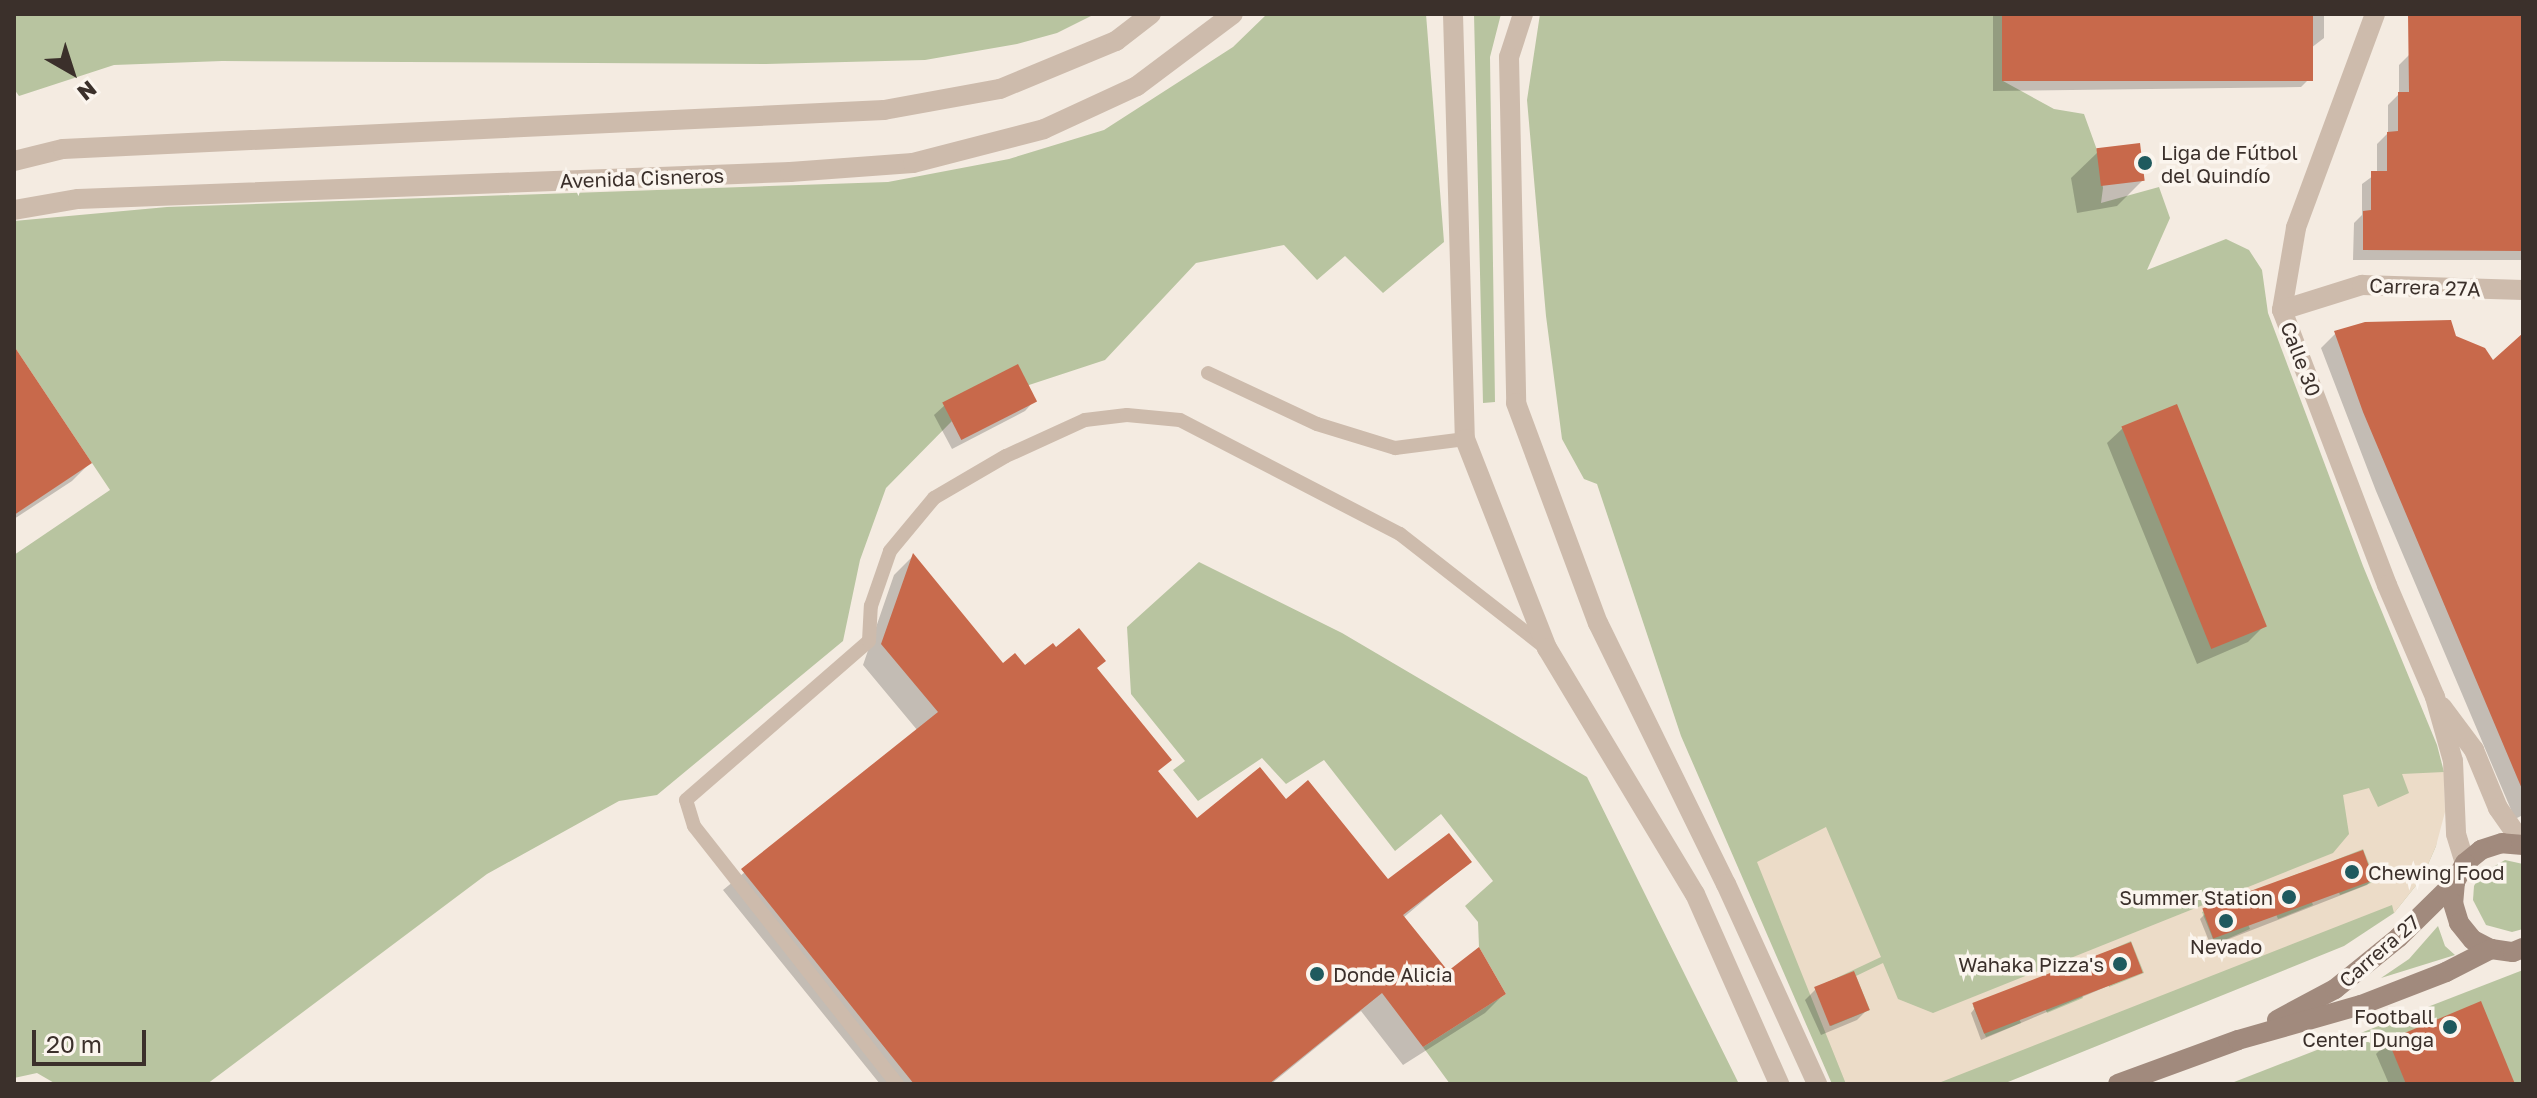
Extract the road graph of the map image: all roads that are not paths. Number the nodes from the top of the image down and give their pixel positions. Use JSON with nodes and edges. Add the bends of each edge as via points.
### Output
{"nodes":[{"id":1,"x":1151,"y":14,"type":"edge"},
{"id":2,"x":1233,"y":14,"type":"edge"},
{"id":3,"x":1453,"y":14,"type":"edge"},
{"id":4,"x":1523,"y":14,"type":"edge"},
{"id":5,"x":2375,"y":14,"type":"edge"},
{"id":6,"x":14,"y":161,"type":"edge"},
{"id":7,"x":14,"y":210,"type":"edge"},
{"id":8,"x":2523,"y":290,"type":"edge"},
{"id":9,"x":2282,"y":310,"type":"junction"},
{"id":10,"x":1208,"y":373,"type":"dead end"},
{"id":11,"x":1465,"y":439,"type":"junction"},
{"id":12,"x":1547,"y":648,"type":"junction"},
{"id":13,"x":2435,"y":697,"type":"junction"},
{"id":14,"x":2523,"y":844,"type":"edge"},
{"id":15,"x":2465,"y":863,"type":"junction"},
{"id":16,"x":2455,"y":882,"type":"junction"},
{"id":17,"x":2523,"y":948,"type":"edge"},
{"id":18,"x":2491,"y":949,"type":"junction"},
{"id":19,"x":2238,"y":1040,"type":"junction"},
{"id":20,"x":897,"y":1084,"type":"edge"},
{"id":21,"x":1779,"y":1084,"type":"edge"},
{"id":22,"x":1817,"y":1084,"type":"edge"},
{"id":23,"x":2118,"y":1084,"type":"edge"}],
"edges":[{"from":1,"to":6,"type":"street","via":[[1116,41],[1014,83],[884,110],[63,149]]},
{"from":2,"to":7,"type":"street","name":"Avenida Cisneros","via":[[1137,86],[1044,129],[913,163],[78,199]]},
{"from":3,"to":11,"type":"street"},
{"from":4,"to":22,"type":"street","via":[[1509,57],[1516,403],[1598,623]]},
{"from":5,"to":9,"type":"street","name":"Calle 30","via":[[2296,228]]},
{"from":8,"to":9,"type":"street","name":"Carrera 27A","via":[[2362,285]]},
{"from":9,"to":13,"type":"street","name":"Calle 30","via":[[2381,572]]},
{"from":10,"to":11,"type":"lane","via":[[1317,424],[1395,448]]},
{"from":11,"to":12,"type":"street"},
{"from":12,"to":20,"type":"lane","via":[[1400,534],[1180,420],[1127,415],[1085,420],[1006,456],[934,498],[890,551],[871,606],[869,641],[686,800],[694,826]]},
{"from":12,"to":21,"type":"street","via":[[1695,894]]},
{"from":13,"to":14,"type":"street","name":"Calle 30","via":[[2474,750],[2498,808]]},
{"from":13,"to":15,"type":"street","name":"Calle 30","via":[[2453,761],[2456,834]]},
{"from":14,"to":15,"type":"street","via":[[2502,843]]},
{"from":15,"to":16,"type":"street","name":"Carrera 27"},
{"from":16,"to":18,"type":"street","via":[[2453,903],[2459,923],[2473,940]]},
{"from":16,"to":19,"type":"street","name":"Carrera 27","via":[[2335,989]]},
{"from":17,"to":18,"type":"street"},
{"from":18,"to":19,"type":"street","name":"Carrera 27","via":[[2361,1005]]},
{"from":19,"to":23,"type":"street"}]}
